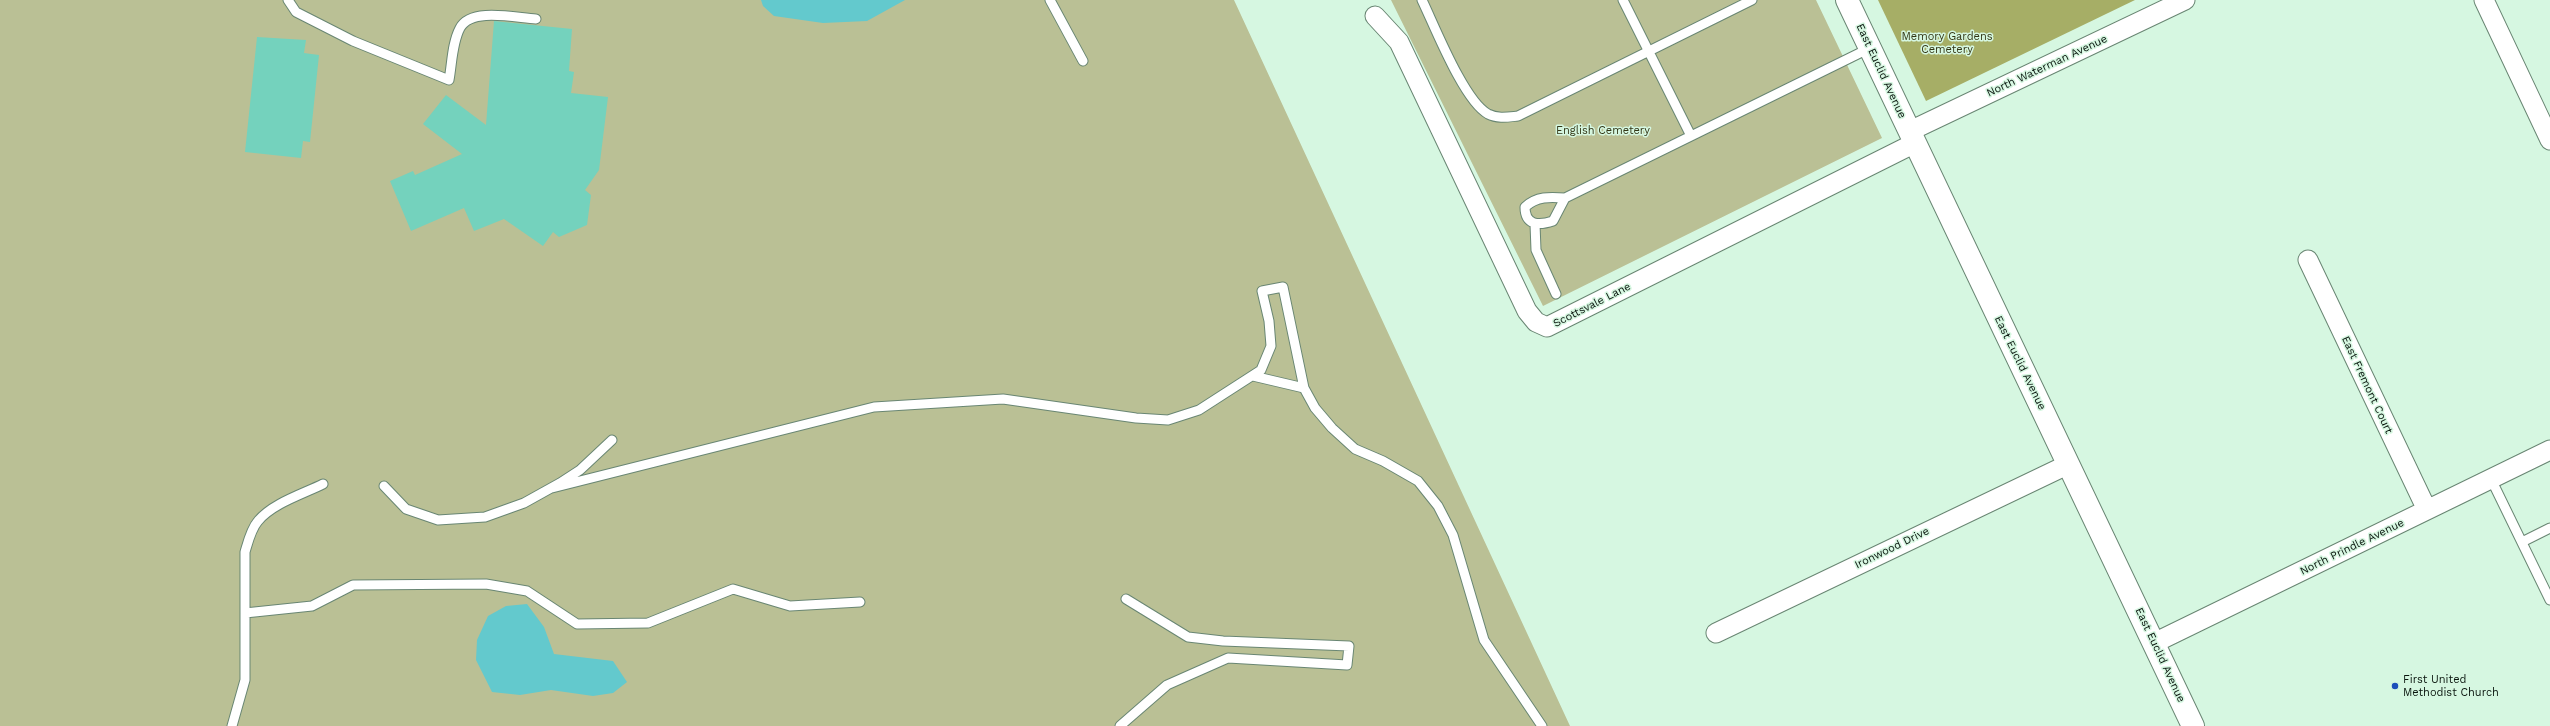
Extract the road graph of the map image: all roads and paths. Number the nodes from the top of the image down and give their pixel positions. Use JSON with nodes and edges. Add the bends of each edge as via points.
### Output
{"nodes":[{"id":1,"x":288,"y":0,"type":"edge"},
{"id":2,"x":1050,"y":0,"type":"edge"},
{"id":3,"x":1422,"y":0,"type":"edge"},
{"id":4,"x":1623,"y":0,"type":"edge"},
{"id":5,"x":1752,"y":0,"type":"edge"},
{"id":6,"x":1847,"y":0,"type":"edge"},
{"id":7,"x":2185,"y":0,"type":"edge"},
{"id":8,"x":2484,"y":0,"type":"edge"},
{"id":9,"x":1375,"y":16,"type":"dead end"},
{"id":10,"x":536,"y":19,"type":"dead end"},
{"id":11,"x":1870,"y":48,"type":"junction"},
{"id":12,"x":1648,"y":51,"type":"junction"},
{"id":13,"x":1083,"y":61,"type":"dead end"},
{"id":14,"x":1691,"y":136,"type":"junction"},
{"id":15,"x":1912,"y":137,"type":"junction"},
{"id":16,"x":2550,"y":140,"type":"edge"},
{"id":17,"x":1565,"y":198,"type":"junction"},
{"id":18,"x":1535,"y":224,"type":"junction"},
{"id":19,"x":2308,"y":260,"type":"dead end"},
{"id":20,"x":1556,"y":294,"type":"dead end"},
{"id":21,"x":1253,"y":376,"type":"junction"},
{"id":22,"x":1304,"y":388,"type":"junction"},
{"id":23,"x":612,"y":440,"type":"dead end"},
{"id":24,"x":2550,"y":450,"type":"edge"},
{"id":25,"x":2069,"y":464,"type":"junction"},
{"id":26,"x":2491,"y":479,"type":"junction"},
{"id":27,"x":323,"y":484,"type":"dead end"},
{"id":28,"x":384,"y":486,"type":"dead end"},
{"id":29,"x":552,"y":488,"type":"junction"},
{"id":30,"x":2427,"y":510,"type":"junction"},
{"id":31,"x":2550,"y":528,"type":"edge"},
{"id":32,"x":2522,"y":542,"type":"junction"},
{"id":33,"x":1126,"y":599,"type":"dead end"},
{"id":34,"x":2550,"y":600,"type":"edge"},
{"id":35,"x":860,"y":602,"type":"dead end"},
{"id":36,"x":245,"y":613,"type":"junction"},
{"id":37,"x":1716,"y":633,"type":"dead end"},
{"id":38,"x":2154,"y":643,"type":"junction"},
{"id":39,"x":232,"y":726,"type":"edge"},
{"id":40,"x":1120,"y":726,"type":"edge"},
{"id":41,"x":1542,"y":726,"type":"edge"},
{"id":42,"x":2194,"y":726,"type":"edge"}],
"edges":[{"from":1,"to":10,"type":"lane","via":[[296,12],[353,41],[449,80],[456,39],[466,21],[479,15]]},
{"from":2,"to":13,"type":"lane"},
{"from":3,"to":12,"type":"lane","via":[[1473,102],[1489,115],[1498,118],[1518,116]]},
{"from":4,"to":12,"type":"lane"},
{"from":5,"to":12,"type":"lane"},
{"from":6,"to":11,"type":"main road","name":"East Euclid Avenue"},
{"from":7,"to":15,"type":"street","name":"North Waterman Avenue"},
{"from":8,"to":16,"type":"street"},
{"from":9,"to":15,"type":"street","name":"Scottsvale Lane","via":[[1399,42],[1527,311],[1536,322],[1547,327]]},
{"from":11,"to":14,"type":"lane"},
{"from":11,"to":15,"type":"main road","name":"East Euclid Avenue"},
{"from":12,"to":14,"type":"lane"},
{"from":14,"to":17,"type":"lane"},
{"from":15,"to":25,"type":"main road","name":"East Euclid Avenue"},
{"from":17,"to":18,"type":"lane","via":[[1552,221]]},
{"from":17,"to":18,"type":"lane","via":[[1543,198],[1532,201],[1525,207],[1525,215],[1529,222]]},
{"from":18,"to":20,"type":"lane","via":[[1536,250]]},
{"from":19,"to":30,"type":"street","name":"East Fremont Court"},
{"from":21,"to":22,"type":"lane"},
{"from":21,"to":22,"type":"lane","via":[[1261,370],[1271,346],[1269,321],[1262,291],[1283,287]]},
{"from":21,"to":29,"type":"lane","via":[[1199,410],[1168,420],[1136,418],[1003,399],[874,407]]},
{"from":22,"to":41,"type":"lane","via":[[1315,408],[1355,449],[1418,481],[1438,506],[1453,535],[1484,640]]},
{"from":23,"to":29,"type":"lane","via":[[580,470]]},
{"from":24,"to":26,"type":"street","name":"North Prindle Avenue"},
{"from":25,"to":37,"type":"street","name":"Ironwood Drive"},
{"from":25,"to":38,"type":"main road","name":"East Euclid Avenue"},
{"from":26,"to":30,"type":"street","name":"North Prindle Avenue"},
{"from":26,"to":32,"type":"lane"},
{"from":27,"to":36,"type":"lane","via":[[271,510],[257,521],[245,552]]},
{"from":28,"to":29,"type":"lane","via":[[406,509],[438,520],[486,517],[524,503]]},
{"from":30,"to":38,"type":"street","name":"North Prindle Avenue"},
{"from":31,"to":32,"type":"lane"},
{"from":32,"to":34,"type":"lane"},
{"from":33,"to":40,"type":"lane","via":[[1188,637],[1223,641],[1349,646],[1347,666],[1228,658],[1167,685]]},
{"from":35,"to":36,"type":"lane","via":[[790,606],[733,589],[648,624],[577,624],[526,591],[486,584],[353,585],[312,606]]},
{"from":36,"to":39,"type":"lane","via":[[244,680]]},
{"from":38,"to":42,"type":"main road","name":"East Euclid Avenue"}]}
